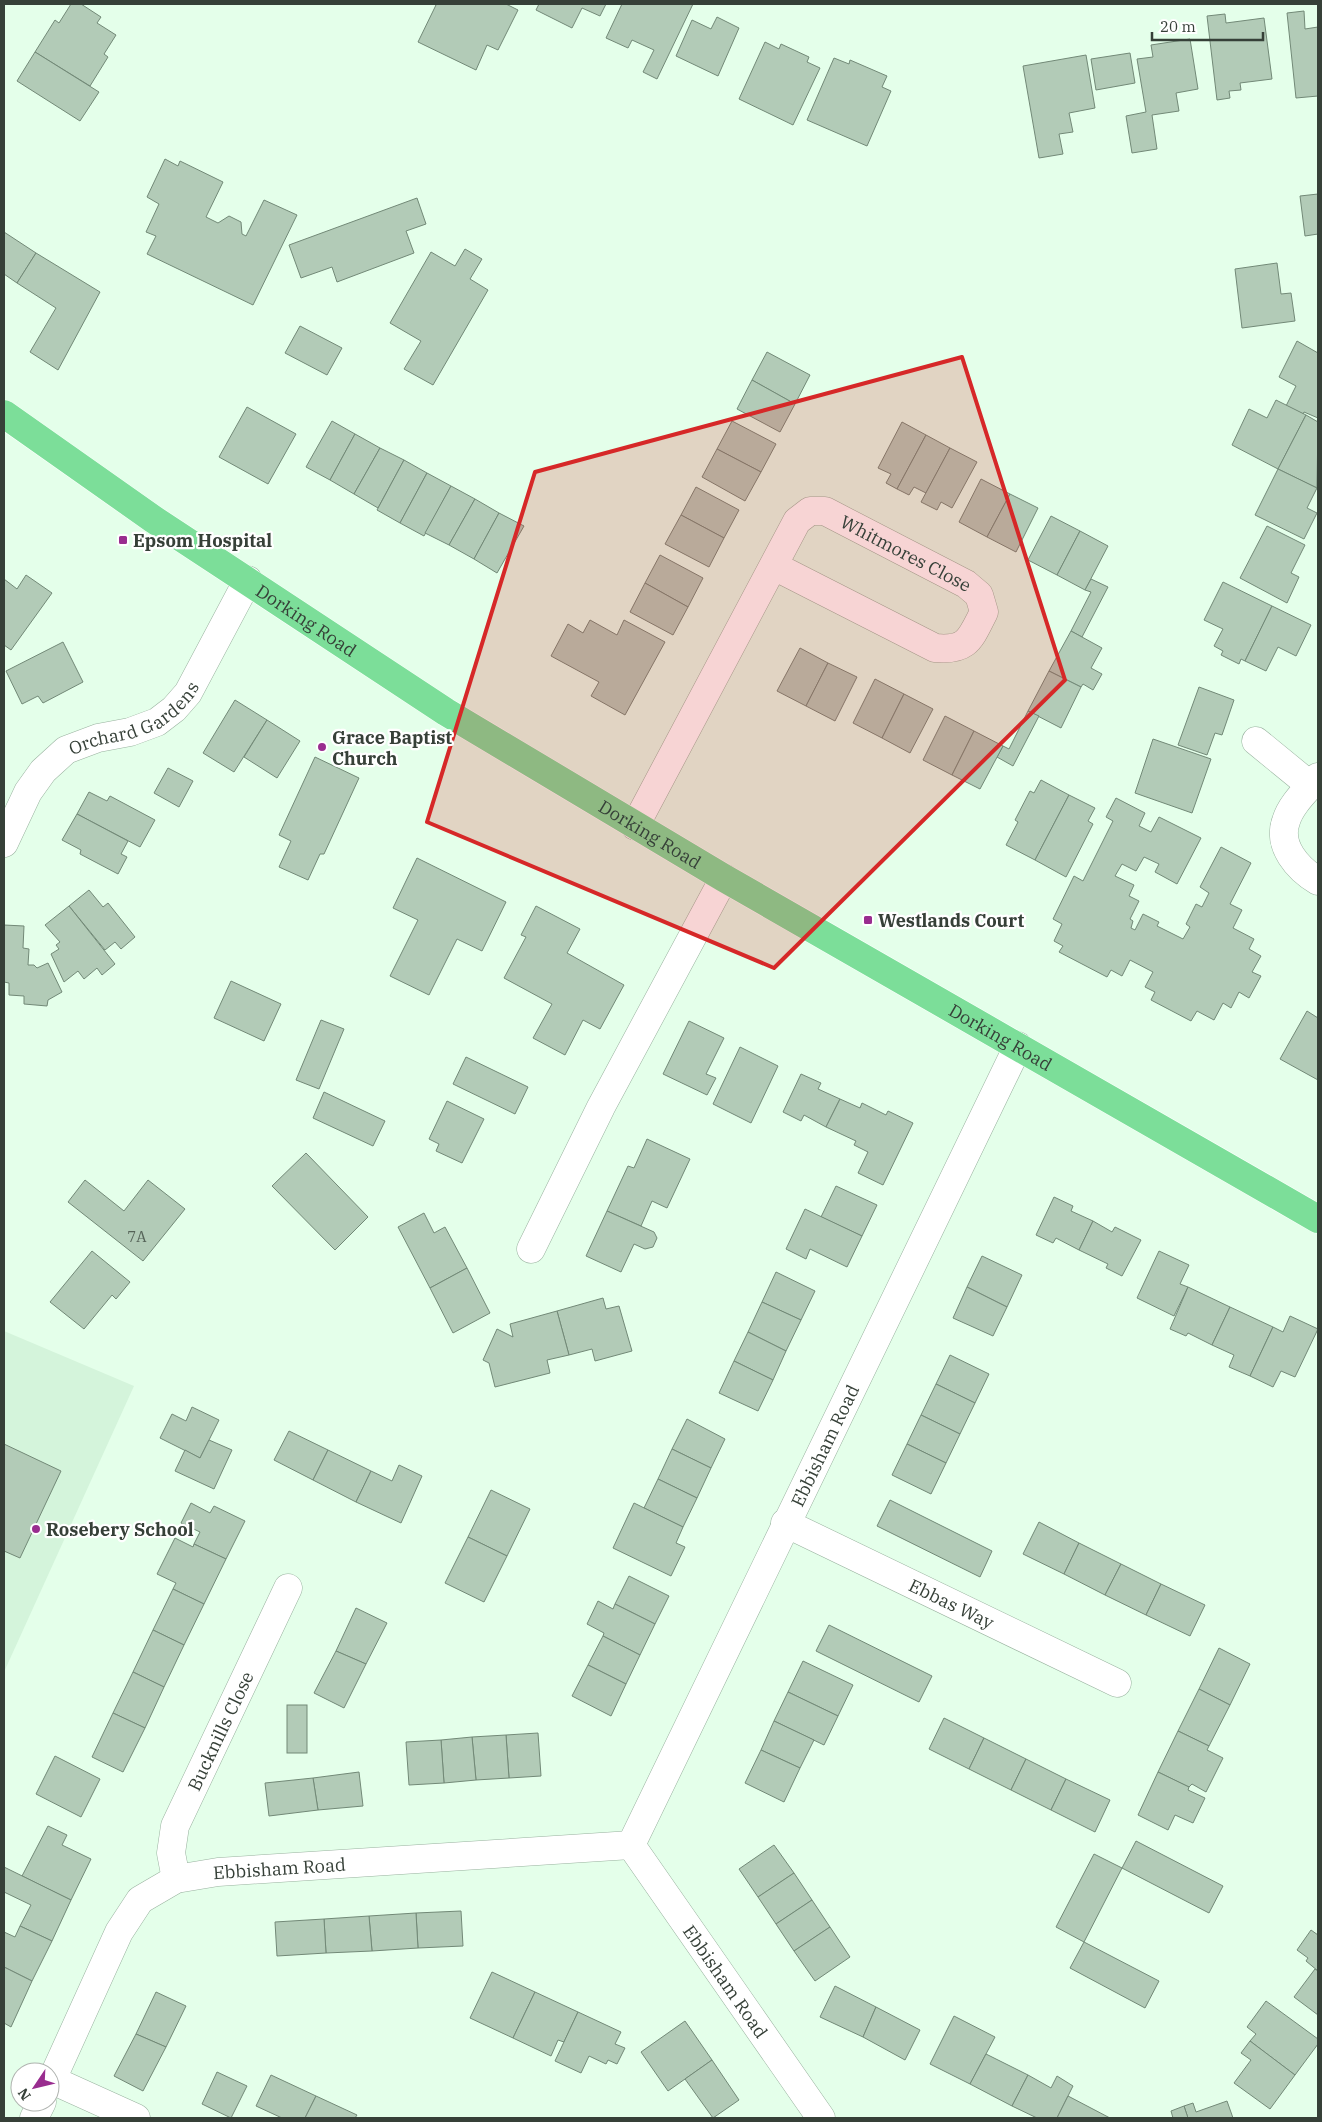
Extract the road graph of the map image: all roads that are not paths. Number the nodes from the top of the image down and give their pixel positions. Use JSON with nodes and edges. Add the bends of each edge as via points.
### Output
{"nodes":[{"id":1,"x":4,"y":414,"type":"edge"},
{"id":2,"x":774,"y":566,"type":"junction"},
{"id":3,"x":248,"y":580,"type":"junction"},
{"id":4,"x":1256,"y":741,"type":"dead end"},
{"id":5,"x":1315,"y":781,"type":"edge"},
{"id":6,"x":635,"y":826,"type":"junction"},
{"id":7,"x":4,"y":843,"type":"edge"},
{"id":8,"x":724,"y":878,"type":"junction"},
{"id":9,"x":1318,"y":880,"type":"edge"},
{"id":10,"x":1018,"y":1046,"type":"junction"},
{"id":11,"x":1318,"y":1219,"type":"edge"},
{"id":12,"x":531,"y":1249,"type":"dead end"},
{"id":13,"x":785,"y":1523,"type":"junction"},
{"id":14,"x":288,"y":1588,"type":"dead end"},
{"id":15,"x":1117,"y":1683,"type":"dead end"},
{"id":16,"x":631,"y":1845,"type":"junction"},
{"id":17,"x":176,"y":1879,"type":"junction"},
{"id":18,"x":60,"y":2062,"type":"edge"},
{"id":19,"x":60,"y":2093,"type":"edge"},
{"id":20,"x":136,"y":2118,"type":"edge"},
{"id":21,"x":821,"y":2118,"type":"edge"}],
"edges":[{"from":1,"to":3,"type":"highway","name":"Dorking Road","via":[[153,519]]},
{"from":2,"to":2,"type":"street","name":"Whitmores Close","via":[[798,521],[810,511],[825,511],[966,584],[979,595],[984,612],[969,641],[952,649],[935,648]]},
{"from":2,"to":6,"type":"street","name":"Whitmores Close"},
{"from":3,"to":6,"type":"highway","name":"Dorking Road","via":[[446,712]]},
{"from":3,"to":7,"type":"street","name":"Orchard Gardens","via":[[188,692],[174,709],[157,722],[66,750],[43,771],[28,792]]},
{"from":4,"to":5,"type":"street"},
{"from":5,"to":9,"type":"street","via":[[1285,822],[1285,842],[1292,860]]},
{"from":6,"to":8,"type":"highway","name":"Dorking Road"},
{"from":8,"to":10,"type":"highway","name":"Dorking Road"},
{"from":8,"to":12,"type":"street","via":[[601,1107]]},
{"from":10,"to":11,"type":"highway","name":"Dorking Road"},
{"from":10,"to":13,"type":"street","name":"Ebbisham Road"},
{"from":13,"to":15,"type":"street","name":"Ebbas Way"},
{"from":13,"to":16,"type":"street","name":"Ebbisham Road"},
{"from":14,"to":17,"type":"street","name":"Bucknills Close","via":[[175,1826],[171,1853]]},
{"from":16,"to":17,"type":"street","name":"Ebbisham Road","via":[[218,1872]]},
{"from":16,"to":21,"type":"street","name":"Ebbisham Road"},
{"from":17,"to":18,"type":"street","name":"Ebbisham Road","via":[[140,1900],[119,1932]]},
{"from":19,"to":20,"type":"street"}]}
